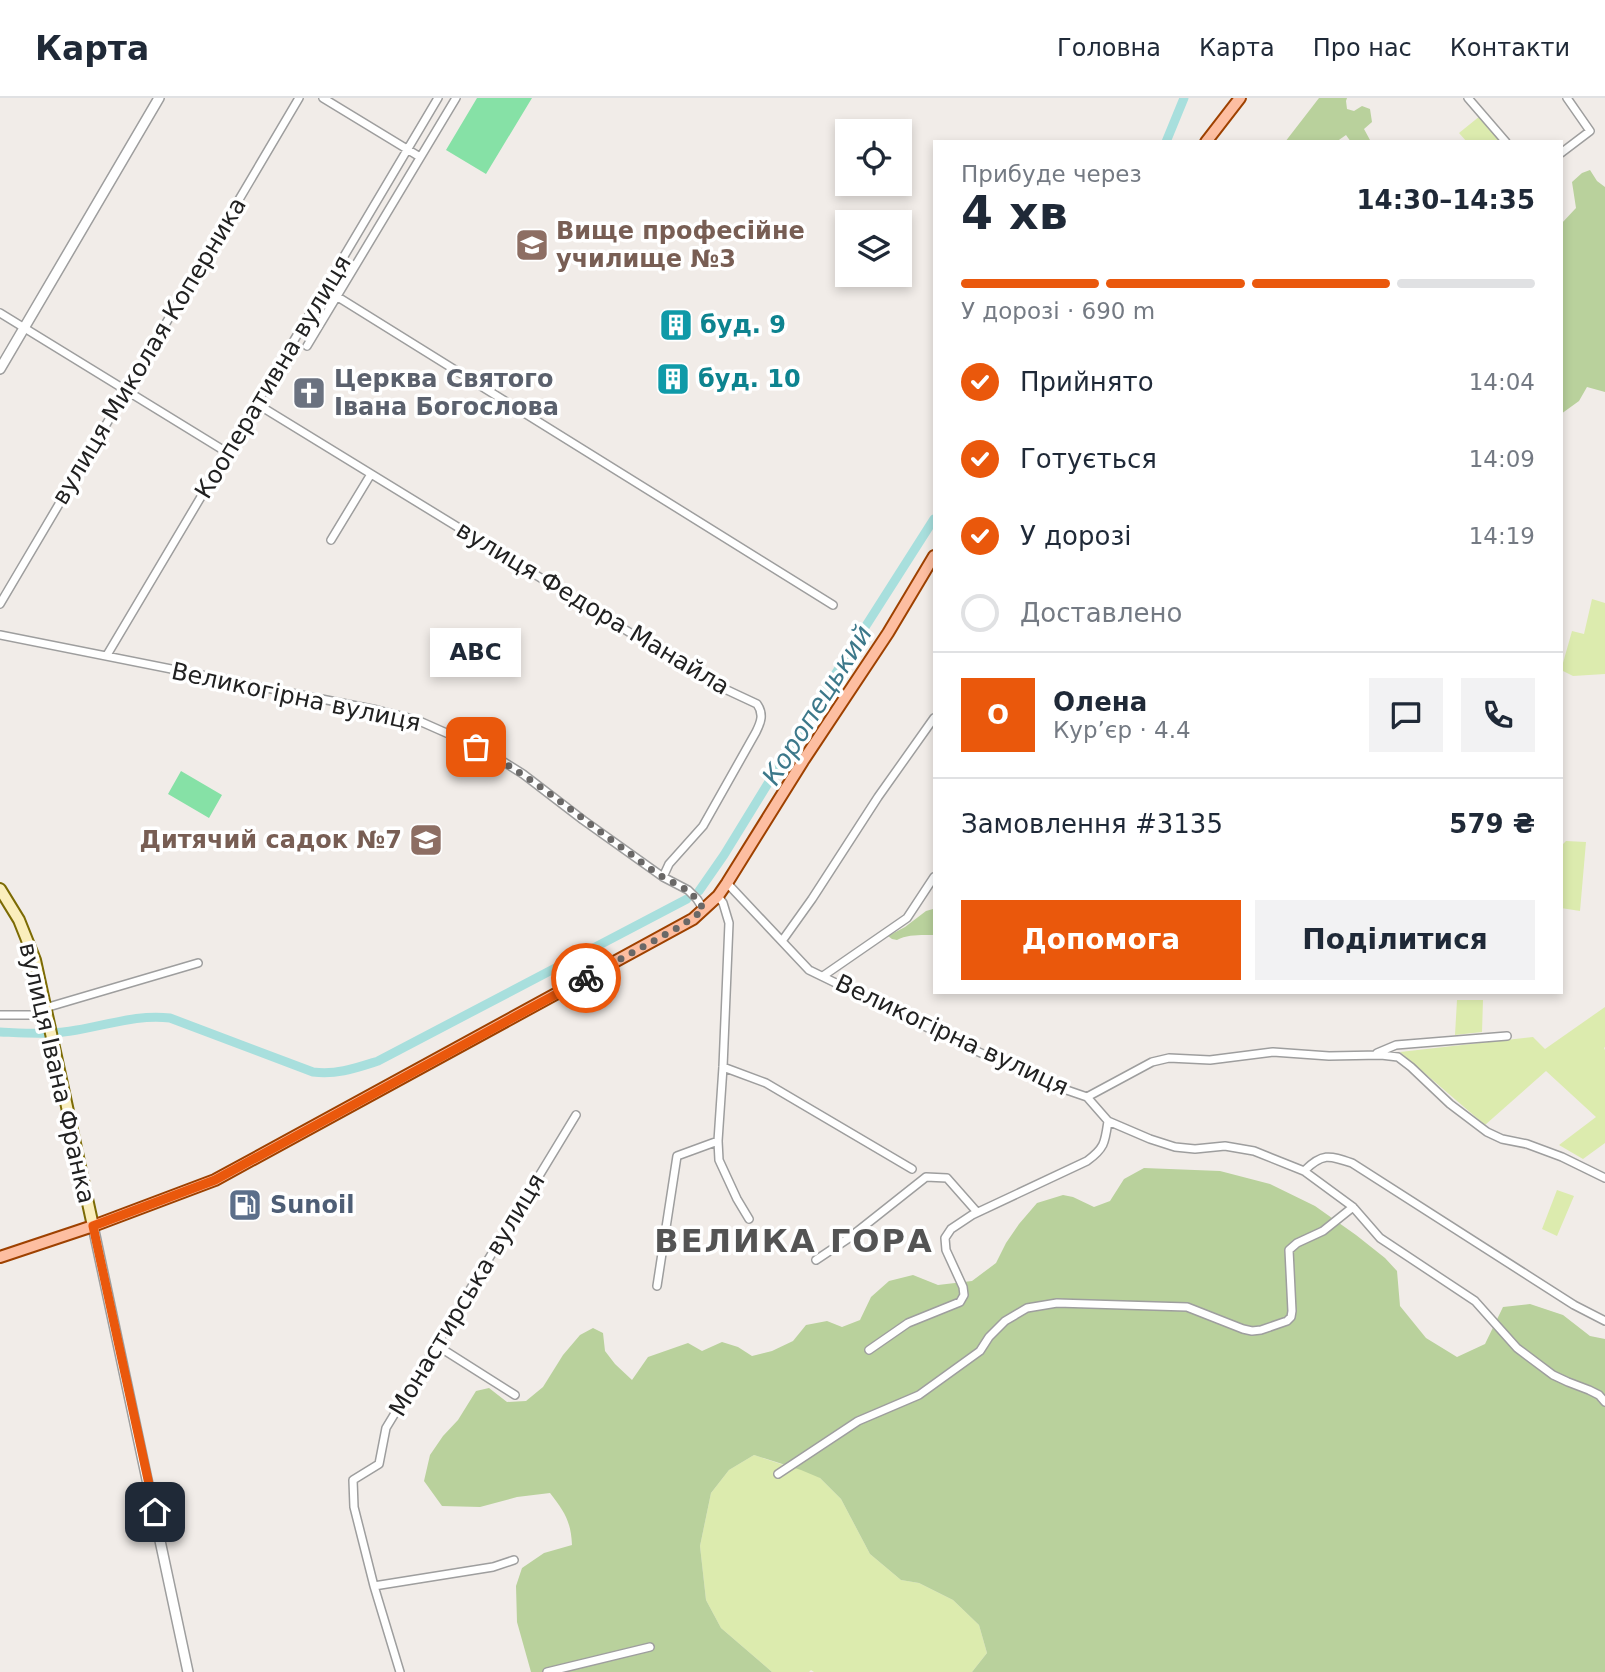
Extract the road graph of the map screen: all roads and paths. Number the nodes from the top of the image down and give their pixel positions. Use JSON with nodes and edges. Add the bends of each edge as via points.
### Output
{"nodes":[{"id":1,"x":159,"y":98,"type":"edge"},
{"id":2,"x":299,"y":98,"type":"edge"},
{"id":3,"x":323,"y":98,"type":"edge"},
{"id":4,"x":438,"y":98,"type":"edge"},
{"id":5,"x":456,"y":98,"type":"edge"},
{"id":6,"x":1240,"y":98,"type":"edge"},
{"id":7,"x":1468,"y":98,"type":"edge"},
{"id":8,"x":1566,"y":98,"type":"edge"},
{"id":9,"x":1208,"y":140,"type":"edge"},
{"id":10,"x":1504,"y":140,"type":"edge"},
{"id":11,"x":408,"y":149,"type":"junction"},
{"id":12,"x":1563,"y":151,"type":"edge"},
{"id":13,"x":420,"y":157,"type":"junction"},
{"id":14,"x":325,"y":289,"type":"junction"},
{"id":15,"x":336,"y":296,"type":"junction"},
{"id":16,"x":0,"y":313,"type":"edge"},
{"id":17,"x":24,"y":327,"type":"junction"},
{"id":18,"x":307,"y":346,"type":"dead end"},
{"id":19,"x":0,"y":369,"type":"edge"},
{"id":20,"x":126,"y":390,"type":"junction"},
{"id":21,"x":257,"y":404,"type":"junction"},
{"id":22,"x":228,"y":453,"type":"junction"},
{"id":23,"x":371,"y":474,"type":"junction"},
{"id":24,"x":331,"y":540,"type":"dead end"},
{"id":25,"x":933,"y":558,"type":"edge"},
{"id":26,"x":0,"y":604,"type":"edge"},
{"id":27,"x":833,"y":605,"type":"dead end"},
{"id":28,"x":0,"y":635,"type":"edge"},
{"id":29,"x":107,"y":655,"type":"junction"},
{"id":30,"x":933,"y":719,"type":"edge"},
{"id":31,"x":663,"y":877,"type":"junction"},
{"id":32,"x":933,"y":879,"type":"edge"},
{"id":33,"x":727,"y":883,"type":"junction"},
{"id":34,"x":0,"y":889,"type":"edge"},
{"id":35,"x":718,"y":896,"type":"junction"},
{"id":36,"x":704,"y":910,"type":"junction"},
{"id":37,"x":782,"y":941,"type":"junction"},
{"id":38,"x":198,"y":963,"type":"dead end"},
{"id":39,"x":823,"y":976,"type":"junction"},
{"id":40,"x":0,"y":1015,"type":"edge"},
{"id":41,"x":47,"y":1015,"type":"junction"},
{"id":42,"x":1507,"y":1036,"type":"dead end"},
{"id":43,"x":1373,"y":1055,"type":"junction"},
{"id":44,"x":723,"y":1067,"type":"junction"},
{"id":45,"x":1087,"y":1097,"type":"junction"},
{"id":46,"x":576,"y":1115,"type":"dead end"},
{"id":47,"x":1108,"y":1121,"type":"junction"},
{"id":48,"x":718,"y":1141,"type":"junction"},
{"id":49,"x":912,"y":1169,"type":"dead end"},
{"id":50,"x":1304,"y":1171,"type":"junction"},
{"id":51,"x":1605,"y":1178,"type":"edge"},
{"id":52,"x":1353,"y":1207,"type":"junction"},
{"id":53,"x":976,"y":1212,"type":"junction"},
{"id":54,"x":749,"y":1219,"type":"dead end"},
{"id":55,"x":93,"y":1226,"type":"junction"},
{"id":56,"x":0,"y":1257,"type":"edge"},
{"id":57,"x":816,"y":1260,"type":"dead end"},
{"id":58,"x":657,"y":1286,"type":"dead end"},
{"id":59,"x":1605,"y":1321,"type":"edge"},
{"id":60,"x":436,"y":1345,"type":"junction"},
{"id":61,"x":869,"y":1349,"type":"dead end"},
{"id":62,"x":515,"y":1395,"type":"dead end"},
{"id":63,"x":1605,"y":1402,"type":"edge"},
{"id":64,"x":778,"y":1474,"type":"dead end"},
{"id":65,"x":514,"y":1560,"type":"dead end"},
{"id":66,"x":374,"y":1586,"type":"junction"},
{"id":67,"x":650,"y":1647,"type":"dead end"},
{"id":68,"x":188,"y":1672,"type":"edge"},
{"id":69,"x":400,"y":1672,"type":"edge"},
{"id":70,"x":547,"y":1672,"type":"edge"}],
"edges":[{"from":1,"to":17,"type":"street"},
{"from":2,"to":20,"type":"street","name":"вулиця Миколая Коперника"},
{"from":3,"to":11,"type":"street"},
{"from":4,"to":11,"type":"street","name":"Кооперативна вулиця"},
{"from":5,"to":13,"type":"street","name":"Кооперативна вулиця"},
{"from":6,"to":9,"type":"main road"},
{"from":7,"to":10,"type":"street"},
{"from":8,"to":12,"type":"street","via":[[1590,131]]},
{"from":11,"to":13,"type":"street"},
{"from":11,"to":14,"type":"street","name":"Кооперативна вулиця"},
{"from":13,"to":15,"type":"street","name":"Кооперативна вулиця"},
{"from":14,"to":15,"type":"street"},
{"from":14,"to":21,"type":"street","name":"Кооперативна вулиця"},
{"from":15,"to":18,"type":"street","name":"Кооперативна вулиця"},
{"from":15,"to":27,"type":"street"},
{"from":16,"to":17,"type":"street"},
{"from":17,"to":19,"type":"street"},
{"from":17,"to":20,"type":"street"},
{"from":20,"to":22,"type":"street"},
{"from":20,"to":26,"type":"street","name":"вулиця Миколая Коперника"},
{"from":21,"to":22,"type":"street","name":"Кооперативна вулиця"},
{"from":21,"to":23,"type":"street","name":"вулиця Федора Манайла"},
{"from":22,"to":29,"type":"street","name":"Кооперативна вулиця"},
{"from":23,"to":24,"type":"street"},
{"from":23,"to":31,"type":"street","name":"вулиця Федора Манайла","via":[[712,683],[757,704],[761,710],[756,732],[703,827]]},
{"from":25,"to":33,"type":"main road"},
{"from":28,"to":29,"type":"street","name":"Великогірна вулиця"},
{"from":29,"to":31,"type":"street","name":"Великогірна вулиця","via":[[417,720],[514,768]]},
{"from":30,"to":37,"type":"street"},
{"from":31,"to":36,"type":"street","name":"Великогірна вулиця","via":[[688,890]]},
{"from":32,"to":39,"type":"street","via":[[907,918]]},
{"from":33,"to":35,"type":"main road"},
{"from":33,"to":37,"type":"street","name":"Великогірна вулиця"},
{"from":34,"to":41,"type":"main road","name":"вулиця Івана Франка","via":[[32,949]]},
{"from":35,"to":36,"type":"main road"},
{"from":35,"to":44,"type":"street","via":[[729,923]]},
{"from":36,"to":55,"type":"main road","via":[[215,1180]]},
{"from":37,"to":39,"type":"street","name":"Великогірна вулиця","via":[[810,970]]},
{"from":38,"to":41,"type":"street"},
{"from":39,"to":45,"type":"street","name":"Великогірна вулиця","via":[[961,1044]]},
{"from":40,"to":41,"type":"street"},
{"from":41,"to":55,"type":"main road","name":"вулиця Івана Франка"},
{"from":42,"to":43,"type":"street","via":[[1396,1045]]},
{"from":43,"to":45,"type":"street","name":"Великогірна вулиця","via":[[1273,1052],[1210,1060],[1169,1058],[1152,1062]]},
{"from":43,"to":51,"type":"street","via":[[1398,1057],[1487,1132],[1562,1157]]},
{"from":44,"to":48,"type":"street"},
{"from":44,"to":49,"type":"street","via":[[766,1083]]},
{"from":45,"to":47,"type":"street"},
{"from":46,"to":60,"type":"street","name":"Монастирська вулиця"},
{"from":47,"to":50,"type":"street","via":[[1175,1147],[1225,1146],[1254,1151]]},
{"from":47,"to":53,"type":"street","via":[[1105,1143],[1087,1161]]},
{"from":48,"to":54,"type":"street","via":[[719,1160]]},
{"from":48,"to":58,"type":"street","via":[[677,1156]]},
{"from":50,"to":52,"type":"street"},
{"from":50,"to":59,"type":"street","via":[[1316,1159],[1333,1156],[1352,1163]]},
{"from":52,"to":63,"type":"street","via":[[1380,1238],[1475,1301],[1517,1348],[1553,1375]]},
{"from":52,"to":64,"type":"street","via":[[1289,1250],[1292,1311],[1286,1321],[1252,1331],[1187,1307],[1057,1303],[1027,1308],[1005,1321],[980,1351],[919,1395],[858,1421]]},
{"from":53,"to":57,"type":"street","via":[[947,1178],[926,1177]]},
{"from":53,"to":61,"type":"street","via":[[951,1228],[945,1238],[946,1251],[963,1287],[960,1302],[908,1323]]},
{"from":55,"to":56,"type":"main road"},
{"from":55,"to":68,"type":"street","name":"вулиця Івана Франка"},
{"from":60,"to":62,"type":"street"},
{"from":60,"to":66,"type":"street","name":"Монастирська вулиця","via":[[386,1428],[379,1464],[354,1479],[354,1507]]},
{"from":65,"to":66,"type":"street"},
{"from":66,"to":69,"type":"street","name":"Монастирська вулиця"},
{"from":67,"to":70,"type":"street"}]}
